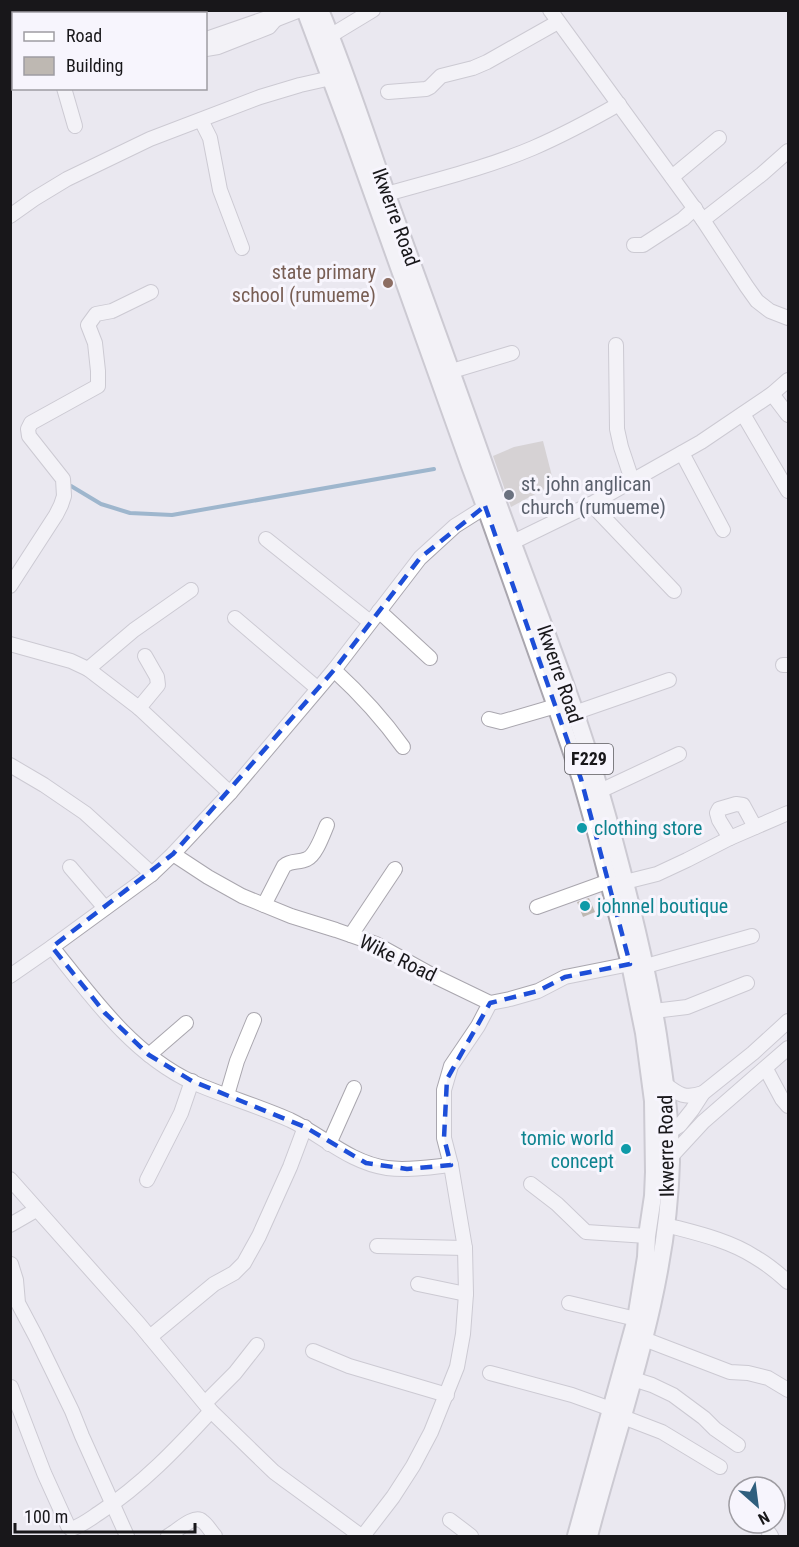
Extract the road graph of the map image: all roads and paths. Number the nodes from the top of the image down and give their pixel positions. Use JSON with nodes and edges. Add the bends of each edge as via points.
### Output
{"nodes":[{"id":1,"x":302,"y":10,"type":"edge"},
{"id":2,"x":320,"y":10,"type":"edge"},
{"id":3,"x":373,"y":10,"type":"edge"},
{"id":4,"x":554,"y":16,"type":"edge"},
{"id":5,"x":277,"y":18,"type":"junction"},
{"id":6,"x":330,"y":36,"type":"junction"},
{"id":7,"x":207,"y":39,"type":"edge"},
{"id":8,"x":207,"y":49,"type":"edge"},
{"id":9,"x":331,"y":78,"type":"junction"},
{"id":10,"x":69,"y":90,"type":"edge"},
{"id":11,"x":388,"y":92,"type":"dead end"},
{"id":12,"x":619,"y":104,"type":"junction"},
{"id":13,"x":201,"y":120,"type":"junction"},
{"id":14,"x":75,"y":126,"type":"dead end"},
{"id":15,"x":719,"y":138,"type":"dead end"},
{"id":16,"x":787,"y":155,"type":"edge"},
{"id":17,"x":672,"y":177,"type":"junction"},
{"id":18,"x":387,"y":194,"type":"junction"},
{"id":19,"x":699,"y":214,"type":"junction"},
{"id":20,"x":10,"y":216,"type":"edge"},
{"id":21,"x":634,"y":245,"type":"dead end"},
{"id":22,"x":242,"y":248,"type":"dead end"},
{"id":23,"x":151,"y":292,"type":"dead end"},
{"id":24,"x":789,"y":318,"type":"edge"},
{"id":25,"x":616,"y":345,"type":"dead end"},
{"id":26,"x":512,"y":353,"type":"dead end"},
{"id":27,"x":452,"y":371,"type":"junction"},
{"id":28,"x":789,"y":380,"type":"edge"},
{"id":29,"x":772,"y":394,"type":"junction"},
{"id":30,"x":743,"y":414,"type":"junction"},
{"id":31,"x":789,"y":415,"type":"edge"},
{"id":32,"x":682,"y":453,"type":"junction"},
{"id":33,"x":632,"y":480,"type":"junction"},
{"id":34,"x":789,"y":491,"type":"edge"},
{"id":35,"x":491,"y":503,"type":"junction"},
{"id":36,"x":591,"y":504,"type":"junction"},
{"id":37,"x":723,"y":530,"type":"dead end"},
{"id":38,"x":266,"y":539,"type":"dead end"},
{"id":39,"x":506,"y":545,"type":"junction"},
{"id":40,"x":16,"y":565,"type":"edge"},
{"id":41,"x":10,"y":586,"type":"edge"},
{"id":42,"x":191,"y":590,"type":"dead end"},
{"id":43,"x":674,"y":591,"type":"dead end"},
{"id":44,"x":379,"y":610,"type":"junction"},
{"id":45,"x":234,"y":618,"type":"dead end"},
{"id":46,"x":370,"y":622,"type":"junction"},
{"id":47,"x":10,"y":644,"type":"edge"},
{"id":48,"x":145,"y":656,"type":"dead end"},
{"id":49,"x":430,"y":658,"type":"dead end"},
{"id":50,"x":88,"y":669,"type":"junction"},
{"id":51,"x":334,"y":670,"type":"junction"},
{"id":52,"x":669,"y":680,"type":"dead end"},
{"id":53,"x":317,"y":688,"type":"junction"},
{"id":54,"x":556,"y":706,"type":"junction"},
{"id":55,"x":140,"y":708,"type":"junction"},
{"id":56,"x":574,"y":713,"type":"junction"},
{"id":57,"x":489,"y":719,"type":"dead end"},
{"id":58,"x":403,"y":747,"type":"dead end"},
{"id":59,"x":680,"y":754,"type":"dead end"},
{"id":60,"x":10,"y":765,"type":"edge"},
{"id":61,"x":600,"y":791,"type":"junction"},
{"id":62,"x":230,"y":793,"type":"junction"},
{"id":63,"x":789,"y":813,"type":"edge"},
{"id":64,"x":327,"y":825,"type":"dead end"},
{"id":65,"x":755,"y":827,"type":"junction"},
{"id":66,"x":730,"y":838,"type":"junction"},
{"id":67,"x":173,"y":854,"type":"junction"},
{"id":68,"x":70,"y":867,"type":"dead end"},
{"id":69,"x":395,"y":869,"type":"dead end"},
{"id":70,"x":152,"y":873,"type":"junction"},
{"id":71,"x":617,"y":881,"type":"junction"},
{"id":72,"x":264,"y":905,"type":"junction"},
{"id":73,"x":537,"y":907,"type":"dead end"},
{"id":74,"x":105,"y":908,"type":"junction"},
{"id":75,"x":351,"y":935,"type":"junction"},
{"id":76,"x":752,"y":936,"type":"dead end"},
{"id":77,"x":52,"y":947,"type":"junction"},
{"id":78,"x":638,"y":965,"type":"junction"},
{"id":79,"x":10,"y":976,"type":"edge"},
{"id":80,"x":747,"y":983,"type":"dead end"},
{"id":81,"x":490,"y":1003,"type":"junction"},
{"id":82,"x":654,"y":1011,"type":"junction"},
{"id":83,"x":254,"y":1020,"type":"dead end"},
{"id":84,"x":789,"y":1021,"type":"edge"},
{"id":85,"x":186,"y":1023,"type":"dead end"},
{"id":86,"x":789,"y":1048,"type":"edge"},
{"id":87,"x":149,"y":1055,"type":"junction"},
{"id":88,"x":766,"y":1069,"type":"junction"},
{"id":89,"x":192,"y":1081,"type":"junction"},
{"id":90,"x":665,"y":1084,"type":"junction"},
{"id":91,"x":354,"y":1088,"type":"dead end"},
{"id":92,"x":704,"y":1093,"type":"junction"},
{"id":93,"x":227,"y":1095,"type":"junction"},
{"id":94,"x":653,"y":1101,"type":"junction"},
{"id":95,"x":789,"y":1106,"type":"edge"},
{"id":96,"x":703,"y":1122,"type":"junction"},
{"id":97,"x":673,"y":1126,"type":"junction"},
{"id":98,"x":305,"y":1127,"type":"junction"},
{"id":99,"x":653,"y":1141,"type":"junction"},
{"id":100,"x":329,"y":1144,"type":"junction"},
{"id":101,"x":671,"y":1157,"type":"junction"},
{"id":102,"x":451,"y":1165,"type":"junction"},
{"id":103,"x":654,"y":1172,"type":"junction"},
{"id":104,"x":10,"y":1179,"type":"edge"},
{"id":105,"x":147,"y":1180,"type":"dead end"},
{"id":106,"x":531,"y":1184,"type":"dead end"},
{"id":107,"x":36,"y":1210,"type":"junction"},
{"id":108,"x":10,"y":1225,"type":"edge"},
{"id":109,"x":666,"y":1225,"type":"junction"},
{"id":110,"x":647,"y":1236,"type":"junction"},
{"id":111,"x":377,"y":1246,"type":"dead end"},
{"id":112,"x":465,"y":1248,"type":"junction"},
{"id":113,"x":11,"y":1264,"type":"edge"},
{"id":114,"x":789,"y":1282,"type":"edge"},
{"id":115,"x":418,"y":1284,"type":"dead end"},
{"id":116,"x":466,"y":1294,"type":"junction"},
{"id":117,"x":569,"y":1304,"type":"dead end"},
{"id":118,"x":636,"y":1319,"type":"junction"},
{"id":119,"x":150,"y":1337,"type":"junction"},
{"id":120,"x":644,"y":1340,"type":"junction"},
{"id":121,"x":257,"y":1345,"type":"dead end"},
{"id":122,"x":313,"y":1351,"type":"dead end"},
{"id":123,"x":490,"y":1373,"type":"dead end"},
{"id":124,"x":633,"y":1378,"type":"junction"},
{"id":125,"x":11,"y":1387,"type":"edge"},
{"id":126,"x":789,"y":1390,"type":"edge"},
{"id":127,"x":447,"y":1395,"type":"junction"},
{"id":128,"x":208,"y":1407,"type":"junction"},
{"id":129,"x":617,"y":1413,"type":"junction"},
{"id":130,"x":738,"y":1445,"type":"dead end"},
{"id":131,"x":720,"y":1467,"type":"dead end"},
{"id":132,"x":112,"y":1505,"type":"junction"},
{"id":133,"x":450,"y":1520,"type":"dead end"},
{"id":134,"x":174,"y":1535,"type":"edge"},
{"id":135,"x":357,"y":1535,"type":"edge"},
{"id":136,"x":128,"y":1536,"type":"edge"},
{"id":137,"x":215,"y":1536,"type":"edge"},
{"id":138,"x":471,"y":1536,"type":"edge"},
{"id":139,"x":576,"y":1536,"type":"edge"},
{"id":140,"x":589,"y":1536,"type":"edge"}],
"edges":[{"from":1,"to":5,"type":"street"},
{"from":1,"to":9,"type":"main road","name":"Ikwerre Road","number":"F229"},
{"from":2,"to":6,"type":"main road","name":"Ikwerre Road","number":"F229"},
{"from":3,"to":6,"type":"street"},
{"from":4,"to":11,"type":"street","via":[[487,62],[441,76],[426,89]]},
{"from":4,"to":12,"type":"street"},
{"from":5,"to":7,"type":"street"},
{"from":5,"to":8,"type":"street","via":[[269,27]]},
{"from":6,"to":18,"type":"main road","name":"Ikwerre Road","number":"F229"},
{"from":9,"to":13,"type":"street","via":[[260,97]]},
{"from":9,"to":35,"type":"main road","name":"Ikwerre Road","number":"F229","via":[[470,466]]},
{"from":10,"to":14,"type":"street"},
{"from":12,"to":17,"type":"street"},
{"from":12,"to":18,"type":"street","via":[[532,149]]},
{"from":13,"to":20,"type":"street","via":[[150,139],[67,179]]},
{"from":13,"to":22,"type":"street","via":[[210,138],[220,190]]},
{"from":15,"to":17,"type":"street"},
{"from":16,"to":19,"type":"street"},
{"from":17,"to":19,"type":"street"},
{"from":18,"to":27,"type":"main road","name":"Ikwerre Road","number":"F229"},
{"from":19,"to":21,"type":"street","via":[[643,245]]},
{"from":19,"to":24,"type":"street","via":[[758,301]]},
{"from":23,"to":40,"type":"street","via":[[112,311],[96,314],[88,325],[95,343],[98,386],[31,423],[28,429],[29,436],[63,479],[64,496],[56,515]]},
{"from":25,"to":33,"type":"street","via":[[617,429]]},
{"from":26,"to":27,"type":"street"},
{"from":27,"to":35,"type":"main road","name":"Ikwerre Road","number":"F229"},
{"from":28,"to":29,"type":"street"},
{"from":29,"to":30,"type":"street"},
{"from":29,"to":31,"type":"street"},
{"from":30,"to":32,"type":"street"},
{"from":30,"to":34,"type":"street"},
{"from":32,"to":33,"type":"street"},
{"from":32,"to":37,"type":"street"},
{"from":33,"to":36,"type":"street"},
{"from":35,"to":39,"type":"main road","name":"Ikwerre Road","number":"F229"},
{"from":35,"to":44,"type":"street","via":[[455,526],[420,558]]},
{"from":36,"to":39,"type":"street"},
{"from":36,"to":43,"type":"street"},
{"from":38,"to":46,"type":"street"},
{"from":39,"to":54,"type":"main road","name":"Ikwerre Road","number":"F229"},
{"from":39,"to":56,"type":"main road","name":"Ikwerre Road","number":"F229"},
{"from":40,"to":41,"type":"street"},
{"from":42,"to":50,"type":"street"},
{"from":44,"to":46,"type":"street"},
{"from":44,"to":49,"type":"street"},
{"from":45,"to":53,"type":"street"},
{"from":46,"to":51,"type":"street"},
{"from":47,"to":50,"type":"street"},
{"from":48,"to":55,"type":"street","via":[[158,685]]},
{"from":50,"to":55,"type":"street"},
{"from":51,"to":53,"type":"street"},
{"from":51,"to":58,"type":"street"},
{"from":52,"to":56,"type":"street"},
{"from":53,"to":62,"type":"street"},
{"from":54,"to":57,"type":"street","via":[[501,722]]},
{"from":54,"to":71,"type":"main road","name":"Ikwerre Road","number":"F229"},
{"from":55,"to":62,"type":"street"},
{"from":56,"to":61,"type":"main road","name":"Ikwerre Road","number":"F229"},
{"from":59,"to":61,"type":"street"},
{"from":60,"to":70,"type":"street","via":[[84,813]]},
{"from":61,"to":71,"type":"main road","name":"Ikwerre Road","number":"F229"},
{"from":62,"to":67,"type":"street"},
{"from":63,"to":65,"type":"street"},
{"from":64,"to":72,"type":"street","via":[[313,855],[284,866]]},
{"from":65,"to":66,"type":"street"},
{"from":65,"to":66,"type":"street","via":[[743,805],[719,809],[719,820]]},
{"from":66,"to":71,"type":"street","via":[[657,874]]},
{"from":67,"to":70,"type":"street"},
{"from":67,"to":72,"type":"street","name":"Wike Road","via":[[207,877]]},
{"from":68,"to":74,"type":"street"},
{"from":69,"to":75,"type":"street"},
{"from":70,"to":74,"type":"street"},
{"from":71,"to":73,"type":"street"},
{"from":71,"to":78,"type":"main road","name":"Ikwerre Road","number":"F229"},
{"from":72,"to":75,"type":"street","name":"Wike Road"},
{"from":74,"to":77,"type":"street"},
{"from":75,"to":81,"type":"street","name":"Wike Road"},
{"from":76,"to":78,"type":"street"},
{"from":77,"to":79,"type":"street"},
{"from":77,"to":87,"type":"street","via":[[105,1013]]},
{"from":78,"to":81,"type":"street","via":[[565,978],[538,991]]},
{"from":78,"to":82,"type":"main road","name":"Ikwerre Road","number":"F229"},
{"from":78,"to":94,"type":"main road","name":"Ikwerre Road","number":"F229"},
{"from":80,"to":82,"type":"street","via":[[687,1007]]},
{"from":81,"to":102,"type":"street","via":[[451,1066],[444,1090],[444,1138]]},
{"from":82,"to":90,"type":"main road","name":"Ikwerre Road","number":"F229"},
{"from":83,"to":93,"type":"street"},
{"from":84,"to":92,"type":"street"},
{"from":85,"to":87,"type":"street"},
{"from":86,"to":88,"type":"street"},
{"from":87,"to":89,"type":"street"},
{"from":88,"to":95,"type":"street"},
{"from":88,"to":96,"type":"street"},
{"from":89,"to":93,"type":"street"},
{"from":89,"to":105,"type":"street","via":[[181,1113]]},
{"from":90,"to":92,"type":"street","via":[[683,1096]]},
{"from":90,"to":97,"type":"main road","name":"Ikwerre Road","number":"F229"},
{"from":91,"to":100,"type":"street"},
{"from":92,"to":97,"type":"street"},
{"from":93,"to":98,"type":"street"},
{"from":94,"to":97,"type":"street"},
{"from":94,"to":99,"type":"main road","name":"Ikwerre Road","number":"F229"},
{"from":96,"to":97,"type":"street"},
{"from":96,"to":101,"type":"street"},
{"from":97,"to":99,"type":"street"},
{"from":97,"to":101,"type":"main road","name":"Ikwerre Road","number":"F229"},
{"from":98,"to":100,"type":"street"},
{"from":98,"to":119,"type":"street","via":[[244,1263]]},
{"from":99,"to":103,"type":"main road","name":"Ikwerre Road","number":"F229"},
{"from":100,"to":102,"type":"street","via":[[366,1163],[386,1168]]},
{"from":101,"to":103,"type":"street"},
{"from":101,"to":109,"type":"main road","name":"Ikwerre Road","number":"F229"},
{"from":102,"to":112,"type":"street"},
{"from":103,"to":110,"type":"main road","name":"Ikwerre Road","number":"F229"},
{"from":104,"to":107,"type":"street"},
{"from":106,"to":110,"type":"street","via":[[586,1232]]},
{"from":107,"to":108,"type":"street"},
{"from":107,"to":119,"type":"street"},
{"from":109,"to":114,"type":"street","via":[[753,1255]]},
{"from":109,"to":120,"type":"main road","name":"Ikwerre Road","number":"F229"},
{"from":110,"to":118,"type":"main road","name":"Ikwerre Road","number":"F229"},
{"from":111,"to":112,"type":"street"},
{"from":112,"to":116,"type":"street"},
{"from":113,"to":132,"type":"street","via":[[18,1303],[72,1411]]},
{"from":115,"to":116,"type":"street"},
{"from":116,"to":127,"type":"street","via":[[457,1367]]},
{"from":117,"to":118,"type":"street"},
{"from":118,"to":129,"type":"main road","name":"Ikwerre Road","number":"F229"},
{"from":119,"to":128,"type":"street"},
{"from":120,"to":124,"type":"main road","name":"Ikwerre Road","number":"F229"},
{"from":120,"to":126,"type":"street","via":[[730,1372],[768,1378]]},
{"from":121,"to":128,"type":"street"},
{"from":122,"to":127,"type":"street","via":[[349,1366]]},
{"from":123,"to":129,"type":"street","via":[[572,1395]]},
{"from":124,"to":129,"type":"main road","name":"Ikwerre Road","number":"F229"},
{"from":124,"to":130,"type":"street","via":[[673,1395]]},
{"from":125,"to":132,"type":"street","via":[[68,1526],[78,1527]]},
{"from":127,"to":135,"type":"street","via":[[413,1466],[393,1497]]},
{"from":128,"to":132,"type":"street","via":[[172,1454]]},
{"from":128,"to":135,"type":"street","via":[[274,1472]]},
{"from":129,"to":131,"type":"street","via":[[662,1432]]},
{"from":129,"to":139,"type":"main road","name":"Ikwerre Road","number":"F229"},
{"from":129,"to":140,"type":"main road","name":"Ikwerre Road","number":"F229"},
{"from":132,"to":136,"type":"street"},
{"from":133,"to":138,"type":"street"},
{"from":134,"to":137,"type":"street","via":[[189,1522],[200,1519]]}]}
